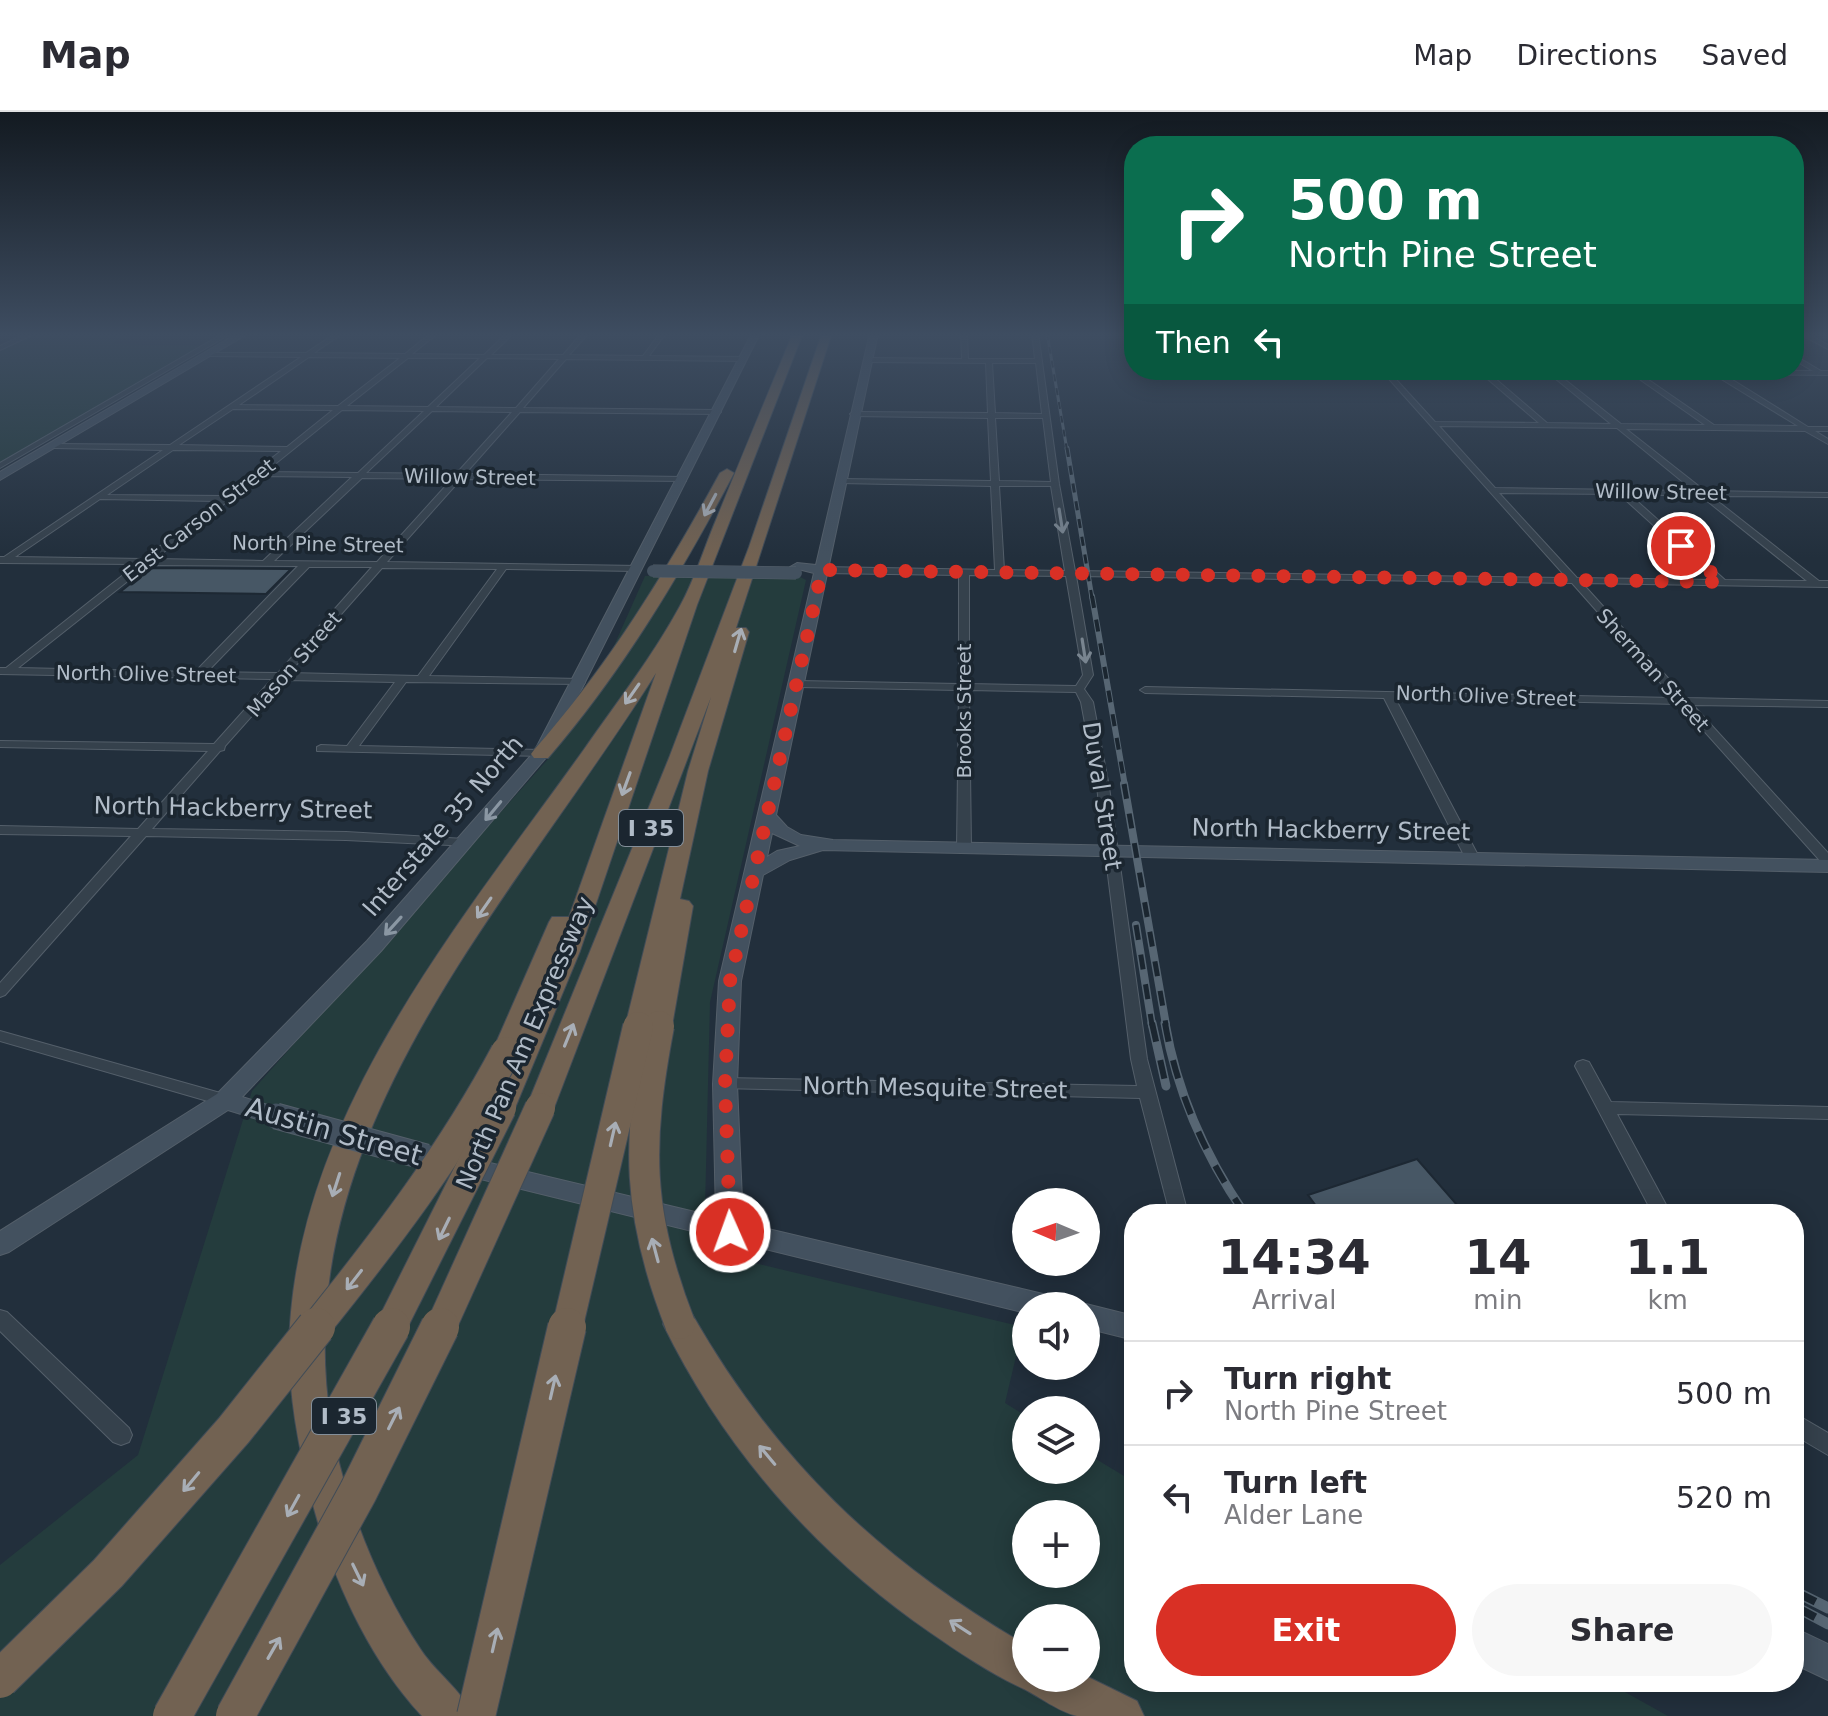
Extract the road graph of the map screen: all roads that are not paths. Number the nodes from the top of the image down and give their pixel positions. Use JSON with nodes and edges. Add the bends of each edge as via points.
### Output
{"nodes":[{"id":1,"x":100,"y":408,"type":"edge"},
{"id":2,"x":119,"y":408,"type":"edge"},
{"id":3,"x":230,"y":408,"type":"edge"},
{"id":4,"x":324,"y":408,"type":"edge"},
{"id":5,"x":340,"y":408,"type":"junction"},
{"id":6,"x":719,"y":408,"type":"edge"},
{"id":7,"x":767,"y":408,"type":"edge"},
{"id":8,"x":803,"y":408,"type":"edge"},
{"id":9,"x":855,"y":408,"type":"edge"},
{"id":10,"x":992,"y":408,"type":"edge"},
{"id":11,"x":1046,"y":408,"type":"edge"},
{"id":12,"x":1418,"y":408,"type":"edge"},
{"id":13,"x":1524,"y":408,"type":"edge"},
{"id":14,"x":1595,"y":408,"type":"edge"},
{"id":15,"x":1684,"y":408,"type":"edge"},
{"id":16,"x":1773,"y":408,"type":"edge"},
{"id":17,"x":431,"y":409,"type":"junction"},
{"id":18,"x":518,"y":410,"type":"junction"},
{"id":19,"x":717,"y":412,"type":"junction"},
{"id":20,"x":765,"y":414,"type":"junction"},
{"id":21,"x":854,"y":414,"type":"junction"},
{"id":22,"x":992,"y":415,"type":"junction"},
{"id":23,"x":1047,"y":416,"type":"junction"},
{"id":24,"x":1433,"y":424,"type":"junction"},
{"id":25,"x":1545,"y":426,"type":"junction"},
{"id":26,"x":1619,"y":427,"type":"junction"},
{"id":27,"x":1713,"y":428,"type":"junction"},
{"id":28,"x":1806,"y":429,"type":"junction"},
{"id":29,"x":1828,"y":429,"type":"edge"},
{"id":30,"x":1828,"y":442,"type":"edge"},
{"id":31,"x":54,"y":446,"type":"junction"},
{"id":32,"x":170,"y":448,"type":"junction"},
{"id":33,"x":289,"y":449,"type":"junction"},
{"id":34,"x":0,"y":466,"type":"edge"},
{"id":35,"x":257,"y":474,"type":"junction"},
{"id":36,"x":358,"y":476,"type":"junction"},
{"id":37,"x":0,"y":477,"type":"edge"},
{"id":38,"x":459,"y":477,"type":"junction"},
{"id":39,"x":683,"y":479,"type":"junction"},
{"id":40,"x":840,"y":481,"type":"junction"},
{"id":41,"x":996,"y":484,"type":"junction"},
{"id":42,"x":1055,"y":484,"type":"junction"},
{"id":43,"x":1493,"y":490,"type":"junction"},
{"id":44,"x":1621,"y":492,"type":"junction"},
{"id":45,"x":1703,"y":493,"type":"junction"},
{"id":46,"x":1828,"y":495,"type":"edge"},
{"id":47,"x":98,"y":497,"type":"junction"},
{"id":48,"x":226,"y":499,"type":"junction"},
{"id":49,"x":757,"y":547,"type":"junction"},
{"id":50,"x":2,"y":561,"type":"edge"},
{"id":51,"x":146,"y":561,"type":"junction"},
{"id":52,"x":266,"y":563,"type":"junction"},
{"id":53,"x":306,"y":564,"type":"junction"},
{"id":54,"x":381,"y":565,"type":"junction"},
{"id":55,"x":504,"y":566,"type":"junction"},
{"id":56,"x":636,"y":568,"type":"junction"},
{"id":57,"x":822,"y":570,"type":"junction"},
{"id":58,"x":964,"y":572,"type":"junction"},
{"id":59,"x":1000,"y":573,"type":"junction"},
{"id":60,"x":1072,"y":574,"type":"junction"},
{"id":61,"x":1571,"y":581,"type":"junction"},
{"id":62,"x":1722,"y":582,"type":"junction"},
{"id":63,"x":1822,"y":584,"type":"edge"},
{"id":64,"x":1828,"y":592,"type":"edge"},
{"id":65,"x":689,"y":605,"type":"junction"},
{"id":66,"x":2,"y":673,"type":"edge"},
{"id":67,"x":199,"y":674,"type":"junction"},
{"id":68,"x":284,"y":676,"type":"junction"},
{"id":69,"x":403,"y":678,"type":"junction"},
{"id":70,"x":422,"y":678,"type":"junction"},
{"id":71,"x":580,"y":682,"type":"junction"},
{"id":72,"x":798,"y":684,"type":"junction"},
{"id":73,"x":963,"y":688,"type":"junction"},
{"id":74,"x":1079,"y":689,"type":"junction"},
{"id":75,"x":1145,"y":690,"type":"dead end"},
{"id":76,"x":1387,"y":694,"type":"junction"},
{"id":77,"x":1680,"y":701,"type":"junction"},
{"id":78,"x":1828,"y":704,"type":"edge"},
{"id":79,"x":0,"y":744,"type":"edge"},
{"id":80,"x":220,"y":748,"type":"junction"},
{"id":81,"x":321,"y":749,"type":"dead end"},
{"id":82,"x":350,"y":750,"type":"junction"},
{"id":83,"x":541,"y":754,"type":"junction"},
{"id":84,"x":766,"y":815,"type":"junction"},
{"id":85,"x":0,"y":830,"type":"edge"},
{"id":86,"x":143,"y":833,"type":"junction"},
{"id":87,"x":465,"y":843,"type":"junction"},
{"id":88,"x":833,"y":846,"type":"junction"},
{"id":89,"x":964,"y":849,"type":"junction"},
{"id":90,"x":1112,"y":852,"type":"junction"},
{"id":91,"x":600,"y":855,"type":"junction"},
{"id":92,"x":1473,"y":859,"type":"junction"},
{"id":93,"x":1828,"y":864,"type":"edge"},
{"id":94,"x":753,"y":873,"type":"junction"},
{"id":95,"x":0,"y":992,"type":"edge"},
{"id":96,"x":648,"y":1026,"type":"junction"},
{"id":97,"x":0,"y":1036,"type":"edge"},
{"id":98,"x":1583,"y":1066,"type":"dead end"},
{"id":99,"x":725,"y":1084,"type":"junction"},
{"id":100,"x":1145,"y":1092,"type":"junction"},
{"id":101,"x":225,"y":1100,"type":"junction"},
{"id":102,"x":1606,"y":1108,"type":"junction"},
{"id":103,"x":1828,"y":1113,"type":"edge"},
{"id":104,"x":1177,"y":1204,"type":"edge"},
{"id":105,"x":1657,"y":1204,"type":"edge"},
{"id":106,"x":730,"y":1232,"type":"junction"},
{"id":107,"x":0,"y":1244,"type":"edge"},
{"id":108,"x":1012,"y":1299,"type":"edge"},
{"id":109,"x":0,"y":1318,"type":"edge"},
{"id":110,"x":1100,"y":1320,"type":"edge"},
{"id":111,"x":1124,"y":1326,"type":"edge"},
{"id":112,"x":1804,"y":1429,"type":"edge"},
{"id":113,"x":121,"y":1435,"type":"dead end"},
{"id":114,"x":1828,"y":1445,"type":"edge"},
{"id":115,"x":1804,"y":1650,"type":"edge"},
{"id":116,"x":1012,"y":1660,"type":"edge"},
{"id":117,"x":1828,"y":1663,"type":"edge"},
{"id":118,"x":0,"y":1679,"type":"edge"},
{"id":119,"x":1073,"y":1692,"type":"edge"},
{"id":120,"x":172,"y":1716,"type":"edge"},
{"id":121,"x":235,"y":1716,"type":"edge"},
{"id":122,"x":451,"y":1716,"type":"edge"},
{"id":123,"x":476,"y":1716,"type":"edge"},
{"id":124,"x":1122,"y":1716,"type":"edge"}],
"edges":[{"from":1,"to":34,"type":"street"},
{"from":2,"to":31,"type":"main road"},
{"from":3,"to":32,"type":"street"},
{"from":4,"to":5,"type":"street"},
{"from":5,"to":17,"type":"street"},
{"from":5,"to":33,"type":"street","name":"East Carson Street"},
{"from":6,"to":19,"type":"main road","name":"Interstate 35 North"},
{"from":7,"to":20,"type":"highway","name":"North Pan Am Expressway","number":"I 35"},
{"from":8,"to":49,"type":"highway","name":"North Pan Am Expressway","number":"I 35"},
{"from":9,"to":21,"type":"main road"},
{"from":10,"to":22,"type":"street"},
{"from":11,"to":23,"type":"street","name":"Duval Street"},
{"from":12,"to":24,"type":"street","name":"Sherman Street"},
{"from":13,"to":25,"type":"street"},
{"from":14,"to":26,"type":"street"},
{"from":15,"to":27,"type":"street"},
{"from":16,"to":28,"type":"street"},
{"from":17,"to":18,"type":"street"},
{"from":17,"to":36,"type":"street"},
{"from":18,"to":19,"type":"street"},
{"from":18,"to":38,"type":"street","name":"Mason Street"},
{"from":19,"to":39,"type":"main road","name":"Interstate 35 North"},
{"from":20,"to":65,"type":"highway","name":"North Pan Am Expressway","number":"I 35"},
{"from":20,"to":83,"type":"highway","one_way":true,"via":[[748,435],[647,617],[572,721]]},
{"from":21,"to":22,"type":"street"},
{"from":21,"to":40,"type":"main road"},
{"from":22,"to":23,"type":"street"},
{"from":22,"to":41,"type":"street"},
{"from":23,"to":42,"type":"street","name":"Duval Street"},
{"from":24,"to":25,"type":"street"},
{"from":24,"to":43,"type":"street","name":"Sherman Street"},
{"from":25,"to":26,"type":"street"},
{"from":26,"to":27,"type":"street"},
{"from":26,"to":45,"type":"street"},
{"from":27,"to":28,"type":"street"},
{"from":28,"to":29,"type":"street"},
{"from":28,"to":30,"type":"street"},
{"from":31,"to":32,"type":"street"},
{"from":31,"to":37,"type":"main road"},
{"from":32,"to":33,"type":"street"},
{"from":32,"to":47,"type":"street"},
{"from":33,"to":35,"type":"street","name":"East Carson Street"},
{"from":35,"to":36,"type":"street","name":"Willow Street"},
{"from":35,"to":48,"type":"street","name":"East Carson Street"},
{"from":36,"to":38,"type":"street","name":"Willow Street"},
{"from":36,"to":52,"type":"street"},
{"from":38,"to":39,"type":"street","name":"Willow Street"},
{"from":38,"to":54,"type":"street","name":"Mason Street"},
{"from":39,"to":56,"type":"main road","name":"Interstate 35 North"},
{"from":40,"to":41,"type":"street"},
{"from":40,"to":57,"type":"main road"},
{"from":41,"to":42,"type":"street"},
{"from":41,"to":59,"type":"street"},
{"from":42,"to":60,"type":"street","name":"Duval Street","one_way":true},
{"from":43,"to":44,"type":"street","name":"Willow Street"},
{"from":43,"to":61,"type":"street","name":"Sherman Street"},
{"from":44,"to":45,"type":"street","name":"Willow Street"},
{"from":44,"to":62,"type":"street"},
{"from":45,"to":46,"type":"street","name":"Willow Street"},
{"from":45,"to":63,"type":"street"},
{"from":47,"to":48,"type":"street"},
{"from":47,"to":50,"type":"street"},
{"from":48,"to":51,"type":"street","name":"East Carson Street"},
{"from":96,"to":49,"type":"highway","one_way":true},
{"from":121,"to":49,"type":"highway","name":"North Pan Am Expressway","number":"I 35","one_way":true,"bridge":true,"via":[[307,1591],[499,1204],[679,758]]},
{"from":50,"to":51,"type":"street","name":"North Pine Street"},
{"from":51,"to":52,"type":"street","name":"North Pine Street"},
{"from":51,"to":66,"type":"street","name":"East Carson Street"},
{"from":52,"to":53,"type":"street","name":"North Pine Street"},
{"from":53,"to":54,"type":"street","name":"North Pine Street"},
{"from":53,"to":67,"type":"street"},
{"from":54,"to":55,"type":"street","name":"North Pine Street"},
{"from":54,"to":68,"type":"street","name":"Mason Street"},
{"from":55,"to":56,"type":"street","name":"North Pine Street"},
{"from":55,"to":70,"type":"street"},
{"from":56,"to":57,"type":"main road","name":"North Pine Street","bridge":true},
{"from":56,"to":71,"type":"main road","name":"Interstate 35 North"},
{"from":57,"to":58,"type":"street","name":"North Pine Street"},
{"from":57,"to":72,"type":"main road"},
{"from":58,"to":59,"type":"street","name":"North Pine Street"},
{"from":58,"to":73,"type":"street","name":"Brooks Street"},
{"from":59,"to":60,"type":"street","name":"North Pine Street"},
{"from":60,"to":61,"type":"street","name":"North Pine Street"},
{"from":60,"to":74,"type":"street","name":"Duval Street","one_way":true,"via":[[1088,675]]},
{"from":61,"to":62,"type":"street","name":"North Pine Street"},
{"from":61,"to":77,"type":"street","name":"Sherman Street"},
{"from":62,"to":63,"type":"street","name":"North Pine Street"},
{"from":63,"to":64,"type":"street"},
{"from":65,"to":91,"type":"highway","name":"North Pan Am Expressway","number":"I 35","one_way":true},
{"from":65,"to":122,"type":"highway","one_way":true,"via":[[410,1019],[342,1167],[313,1270],[308,1362],[326,1485],[351,1560],[378,1616],[409,1670]]},
{"from":66,"to":67,"type":"street","name":"North Olive Street"},
{"from":67,"to":68,"type":"street","name":"North Olive Street"},
{"from":68,"to":69,"type":"street","name":"North Olive Street"},
{"from":68,"to":80,"type":"street","name":"Mason Street"},
{"from":69,"to":70,"type":"street","name":"North Olive Street"},
{"from":69,"to":82,"type":"street"},
{"from":70,"to":71,"type":"street","name":"North Olive Street"},
{"from":71,"to":83,"type":"main road","name":"Interstate 35 North"},
{"from":72,"to":73,"type":"street"},
{"from":72,"to":84,"type":"main road"},
{"from":73,"to":74,"type":"street"},
{"from":73,"to":89,"type":"street","name":"Brooks Street"},
{"from":74,"to":90,"type":"street","name":"Duval Street","via":[[1095,736]]},
{"from":75,"to":76,"type":"street","name":"North Olive Street"},
{"from":76,"to":77,"type":"street","name":"North Olive Street"},
{"from":76,"to":92,"type":"street"},
{"from":77,"to":78,"type":"street","name":"North Olive Street"},
{"from":77,"to":93,"type":"street","name":"Sherman Street"},
{"from":79,"to":80,"type":"street"},
{"from":80,"to":86,"type":"street","name":"Mason Street"},
{"from":81,"to":82,"type":"street"},
{"from":82,"to":83,"type":"street"},
{"from":83,"to":87,"type":"main road","name":"Interstate 35 North","one_way":true},
{"from":84,"to":88,"type":"main road","name":"North Hackberry Street","via":[[788,838]]},
{"from":84,"to":94,"type":"main road"},
{"from":85,"to":86,"type":"street","name":"North Hackberry Street"},
{"from":86,"to":87,"type":"street","name":"North Hackberry Street"},
{"from":86,"to":95,"type":"street","name":"Mason Street"},
{"from":87,"to":101,"type":"main road","name":"Interstate 35 North","one_way":true,"via":[[306,1020]]},
{"from":88,"to":89,"type":"main road","name":"North Hackberry Street"},
{"from":88,"to":94,"type":"main road","name":"North Hackberry Street","via":[[784,855]]},
{"from":89,"to":90,"type":"main road","name":"North Hackberry Street"},
{"from":90,"to":92,"type":"main road","name":"North Hackberry Street"},
{"from":90,"to":100,"type":"street","name":"Duval Street"},
{"from":91,"to":118,"type":"highway","one_way":true,"bridge":true,"via":[[579,882],[474,1113],[423,1189],[174,1502]]},
{"from":91,"to":120,"type":"highway","name":"North Pan Am Expressway","number":"I 35","one_way":true,"bridge":true,"via":[[557,979],[436,1243]]},
{"from":92,"to":93,"type":"main road","name":"North Hackberry Street"},
{"from":94,"to":99,"type":"main road","via":[[730,981]]},
{"from":116,"to":96,"type":"highway","one_way":true,"bridge":true,"via":[[860,1554],[737,1420],[700,1365],[659,1262],[644,1185]]},
{"from":123,"to":96,"type":"highway","one_way":true,"bridge":true},
{"from":97,"to":101,"type":"street","name":"Austin Street"},
{"from":98,"to":102,"type":"street"},
{"from":99,"to":100,"type":"street","name":"North Mesquite Street"},
{"from":99,"to":106,"type":"main road"},
{"from":100,"to":104,"type":"street","name":"Duval Street","via":[[1172,1171]]},
{"from":101,"to":106,"type":"main road","name":"Austin Street","bridge":true,"via":[[426,1157]]},
{"from":101,"to":107,"type":"main road","name":"Interstate 35 North"},
{"from":102,"to":103,"type":"street"},
{"from":102,"to":105,"type":"street"},
{"from":106,"to":108,"type":"main road","name":"Austin Street"},
{"from":109,"to":113,"type":"street"},
{"from":110,"to":111,"type":"main road"},
{"from":112,"to":114,"type":"street"},
{"from":115,"to":117,"type":"main road"},
{"from":119,"to":124,"type":"highway"}]}
